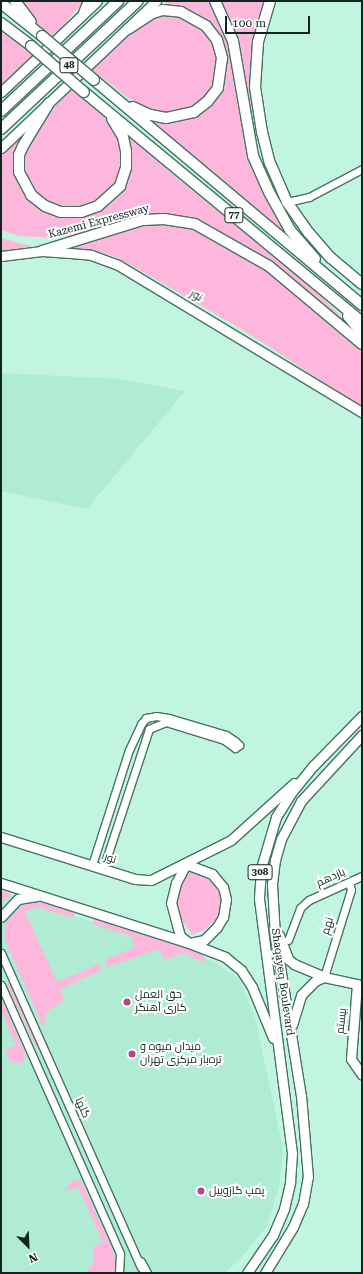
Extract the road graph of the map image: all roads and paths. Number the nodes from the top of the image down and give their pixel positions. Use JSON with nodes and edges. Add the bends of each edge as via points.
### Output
{"nodes":[{"id":1,"x":15,"y":1,"type":"edge"},
{"id":2,"x":89,"y":1,"type":"edge"},
{"id":3,"x":97,"y":1,"type":"edge"},
{"id":4,"x":118,"y":1,"type":"edge"},
{"id":5,"x":138,"y":1,"type":"edge"},
{"id":6,"x":156,"y":1,"type":"edge"},
{"id":7,"x":215,"y":1,"type":"edge"},
{"id":8,"x":270,"y":1,"type":"edge"},
{"id":9,"x":1,"y":3,"type":"edge"},
{"id":10,"x":84,"y":13,"type":"junction"},
{"id":11,"x":4,"y":24,"type":"edge"},
{"id":12,"x":128,"y":28,"type":"junction"},
{"id":13,"x":40,"y":34,"type":"junction"},
{"id":14,"x":255,"y":88,"type":"junction"},
{"id":15,"x":1,"y":92,"type":"edge"},
{"id":16,"x":117,"y":98,"type":"junction"},
{"id":17,"x":49,"y":103,"type":"junction"},
{"id":18,"x":105,"y":110,"type":"junction"},
{"id":19,"x":1,"y":111,"type":"edge"},
{"id":20,"x":1,"y":129,"type":"edge"},
{"id":21,"x":1,"y":148,"type":"edge"},
{"id":22,"x":362,"y":168,"type":"edge"},
{"id":23,"x":262,"y":177,"type":"junction"},
{"id":24,"x":288,"y":202,"type":"junction"},
{"id":25,"x":42,"y":251,"type":"junction"},
{"id":26,"x":1,"y":256,"type":"edge"},
{"id":27,"x":362,"y":284,"type":"edge"},
{"id":28,"x":347,"y":292,"type":"junction"},
{"id":29,"x":335,"y":298,"type":"junction"},
{"id":30,"x":362,"y":305,"type":"edge"},
{"id":31,"x":362,"y":322,"type":"edge"},
{"id":32,"x":362,"y":333,"type":"edge"},
{"id":33,"x":362,"y":344,"type":"edge"},
{"id":34,"x":362,"y":412,"type":"edge"},
{"id":35,"x":362,"y":716,"type":"edge"},
{"id":36,"x":362,"y":735,"type":"edge"},
{"id":37,"x":313,"y":766,"type":"junction"},
{"id":38,"x":1,"y":837,"type":"edge"},
{"id":39,"x":186,"y":864,"type":"junction"},
{"id":40,"x":92,"y":865,"type":"junction"},
{"id":41,"x":103,"y":869,"type":"junction"},
{"id":42,"x":362,"y":876,"type":"edge"},
{"id":43,"x":349,"y":882,"type":"junction"},
{"id":44,"x":1,"y":883,"type":"edge"},
{"id":45,"x":40,"y":896,"type":"junction"},
{"id":46,"x":1,"y":918,"type":"edge"},
{"id":47,"x":274,"y":921,"type":"junction"},
{"id":48,"x":288,"y":940,"type":"dead end"},
{"id":49,"x":192,"y":945,"type":"junction"},
{"id":50,"x":1,"y":953,"type":"edge"},
{"id":51,"x":324,"y":976,"type":"junction"},
{"id":52,"x":1,"y":985,"type":"edge"},
{"id":53,"x":360,"y":985,"type":"edge"},
{"id":54,"x":291,"y":1032,"type":"junction"},
{"id":55,"x":281,"y":1061,"type":"junction"},
{"id":56,"x":50,"y":1063,"type":"junction"},
{"id":57,"x":38,"y":1068,"type":"junction"},
{"id":58,"x":362,"y":1075,"type":"edge"},
{"id":59,"x":73,"y":1116,"type":"junction"},
{"id":60,"x":61,"y":1120,"type":"junction"},
{"id":61,"x":92,"y":1159,"type":"junction"},
{"id":62,"x":80,"y":1164,"type":"junction"},
{"id":63,"x":140,"y":1262,"type":"junction"},
{"id":64,"x":119,"y":1273,"type":"edge"},
{"id":65,"x":141,"y":1273,"type":"edge"},
{"id":66,"x":146,"y":1273,"type":"edge"},
{"id":67,"x":247,"y":1273,"type":"edge"},
{"id":68,"x":265,"y":1273,"type":"edge"}],
"edges":[{"from":1,"to":13,"type":"highway"},
{"from":2,"to":10,"type":"highway"},
{"from":3,"to":10,"type":"main road"},
{"from":4,"to":19,"type":"highway","number":"48"},
{"from":5,"to":20,"type":"highway","number":"48"},
{"from":6,"to":12,"type":"main road"},
{"from":7,"to":23,"type":"highway","via":[[233,41],[248,134],[253,156]]},
{"from":8,"to":14,"type":"highway","via":[[258,42]]},
{"from":9,"to":13,"type":"highway"},
{"from":10,"to":15,"type":"main road"},
{"from":11,"to":18,"type":"highway","number":"77","bridge":true},
{"from":12,"to":16,"type":"highway","via":[[147,15],[163,10],[190,15],[206,26],[217,40],[222,58],[221,79],[208,101],[194,112],[180,117],[150,115]]},
{"from":12,"to":17,"type":"main road"},
{"from":13,"to":16,"type":"highway","number":"77","bridge":true},
{"from":14,"to":23,"type":"highway","via":[[254,133]]},
{"from":14,"to":24,"type":"highway","via":[[268,157]]},
{"from":16,"to":28,"type":"highway","number":"77"},
{"from":17,"to":18,"type":"highway","via":[[19,155],[19,172],[31,195],[45,206],[62,212],[81,212],[98,206],[114,193],[124,176],[127,159],[125,144]]},
{"from":17,"to":21,"type":"main road"},
{"from":18,"to":29,"type":"highway","number":"77"},
{"from":22,"to":24,"type":"street","via":[[309,197]]},
{"from":23,"to":28,"type":"highway","via":[[290,230]]},
{"from":24,"to":27,"type":"highway","via":[[322,249]]},
{"from":25,"to":26,"type":"main road","name":"نور"},
{"from":25,"to":33,"type":"highway","name":"Kazemi Expressway","via":[[143,220],[164,219],[195,224],[269,266]]},
{"from":25,"to":34,"type":"main road","name":"نور","via":[[91,255],[118,265]]},
{"from":28,"to":30,"type":"highway","number":"77"},
{"from":29,"to":31,"type":"highway","number":"77"},
{"from":29,"to":32,"type":"highway"},
{"from":35,"to":37,"type":"main road","name":"Shaqayeq Boulevard","number":"308"},
{"from":36,"to":47,"type":"main road","name":"Shaqayeq Boulevard","via":[[301,801],[281,839],[272,884]]},
{"from":37,"to":39,"type":"main road","name":"نور","via":[[232,840]]},
{"from":37,"to":55,"type":"main road","name":"Shaqayeq Boulevard","number":"308","via":[[276,817],[261,868],[259,898]]},
{"from":38,"to":40,"type":"main road","name":"نور"},
{"from":39,"to":41,"type":"main road","name":"نور","via":[[145,881]]},
{"from":39,"to":49,"type":"main road","via":[[176,883],[172,903],[180,936]]},
{"from":39,"to":49,"type":"main road","via":[[212,874],[223,886],[226,899],[223,917],[217,927],[204,940]]},
{"from":40,"to":41,"type":"main road","name":"نور"},
{"from":40,"to":41,"type":"street","via":[[129,750],[146,718],[169,718],[226,735],[239,745],[235,748],[224,740],[166,722],[149,729]]},
{"from":42,"to":43,"type":"street","name":"یازدهم"},
{"from":43,"to":48,"type":"street","name":"یازدهم","via":[[309,900],[300,908]]},
{"from":43,"to":51,"type":"street","name":"نهم","via":[[351,890]]},
{"from":44,"to":45,"type":"main road"},
{"from":45,"to":46,"type":"main road","via":[[18,899]]},
{"from":45,"to":49,"type":"main road"},
{"from":47,"to":51,"type":"main road","via":[[288,959],[301,968]]},
{"from":47,"to":54,"type":"main road","name":"Shaqayeq Boulevard"},
{"from":49,"to":55,"type":"main road","via":[[225,957],[241,970],[260,1003]]},
{"from":50,"to":56,"type":"street","name":"گلها"},
{"from":51,"to":53,"type":"main road"},
{"from":51,"to":54,"type":"main road","via":[[301,995]]},
{"from":52,"to":57,"type":"street"},
{"from":53,"to":58,"type":"main road","name":"بیستم","via":[[351,1059]]},
{"from":54,"to":68,"type":"main road","name":"Shaqayeq Boulevard","via":[[301,1096],[308,1177],[302,1204],[293,1227]]},
{"from":55,"to":67,"type":"main road","name":"Shaqayeq Boulevard","number":"308","via":[[292,1153],[290,1182],[284,1209],[273,1235]]},
{"from":56,"to":57,"type":"street"},
{"from":56,"to":59,"type":"street","name":"گلها"},
{"from":57,"to":60,"type":"street"},
{"from":59,"to":60,"type":"street"},
{"from":59,"to":61,"type":"street","name":"گلها"},
{"from":60,"to":62,"type":"street"},
{"from":61,"to":62,"type":"street"},
{"from":61,"to":63,"type":"street","name":"گلها"},
{"from":62,"to":64,"type":"street","via":[[120,1254]]},
{"from":63,"to":65,"type":"street","name":"گلها"},
{"from":63,"to":66,"type":"main road"}]}
